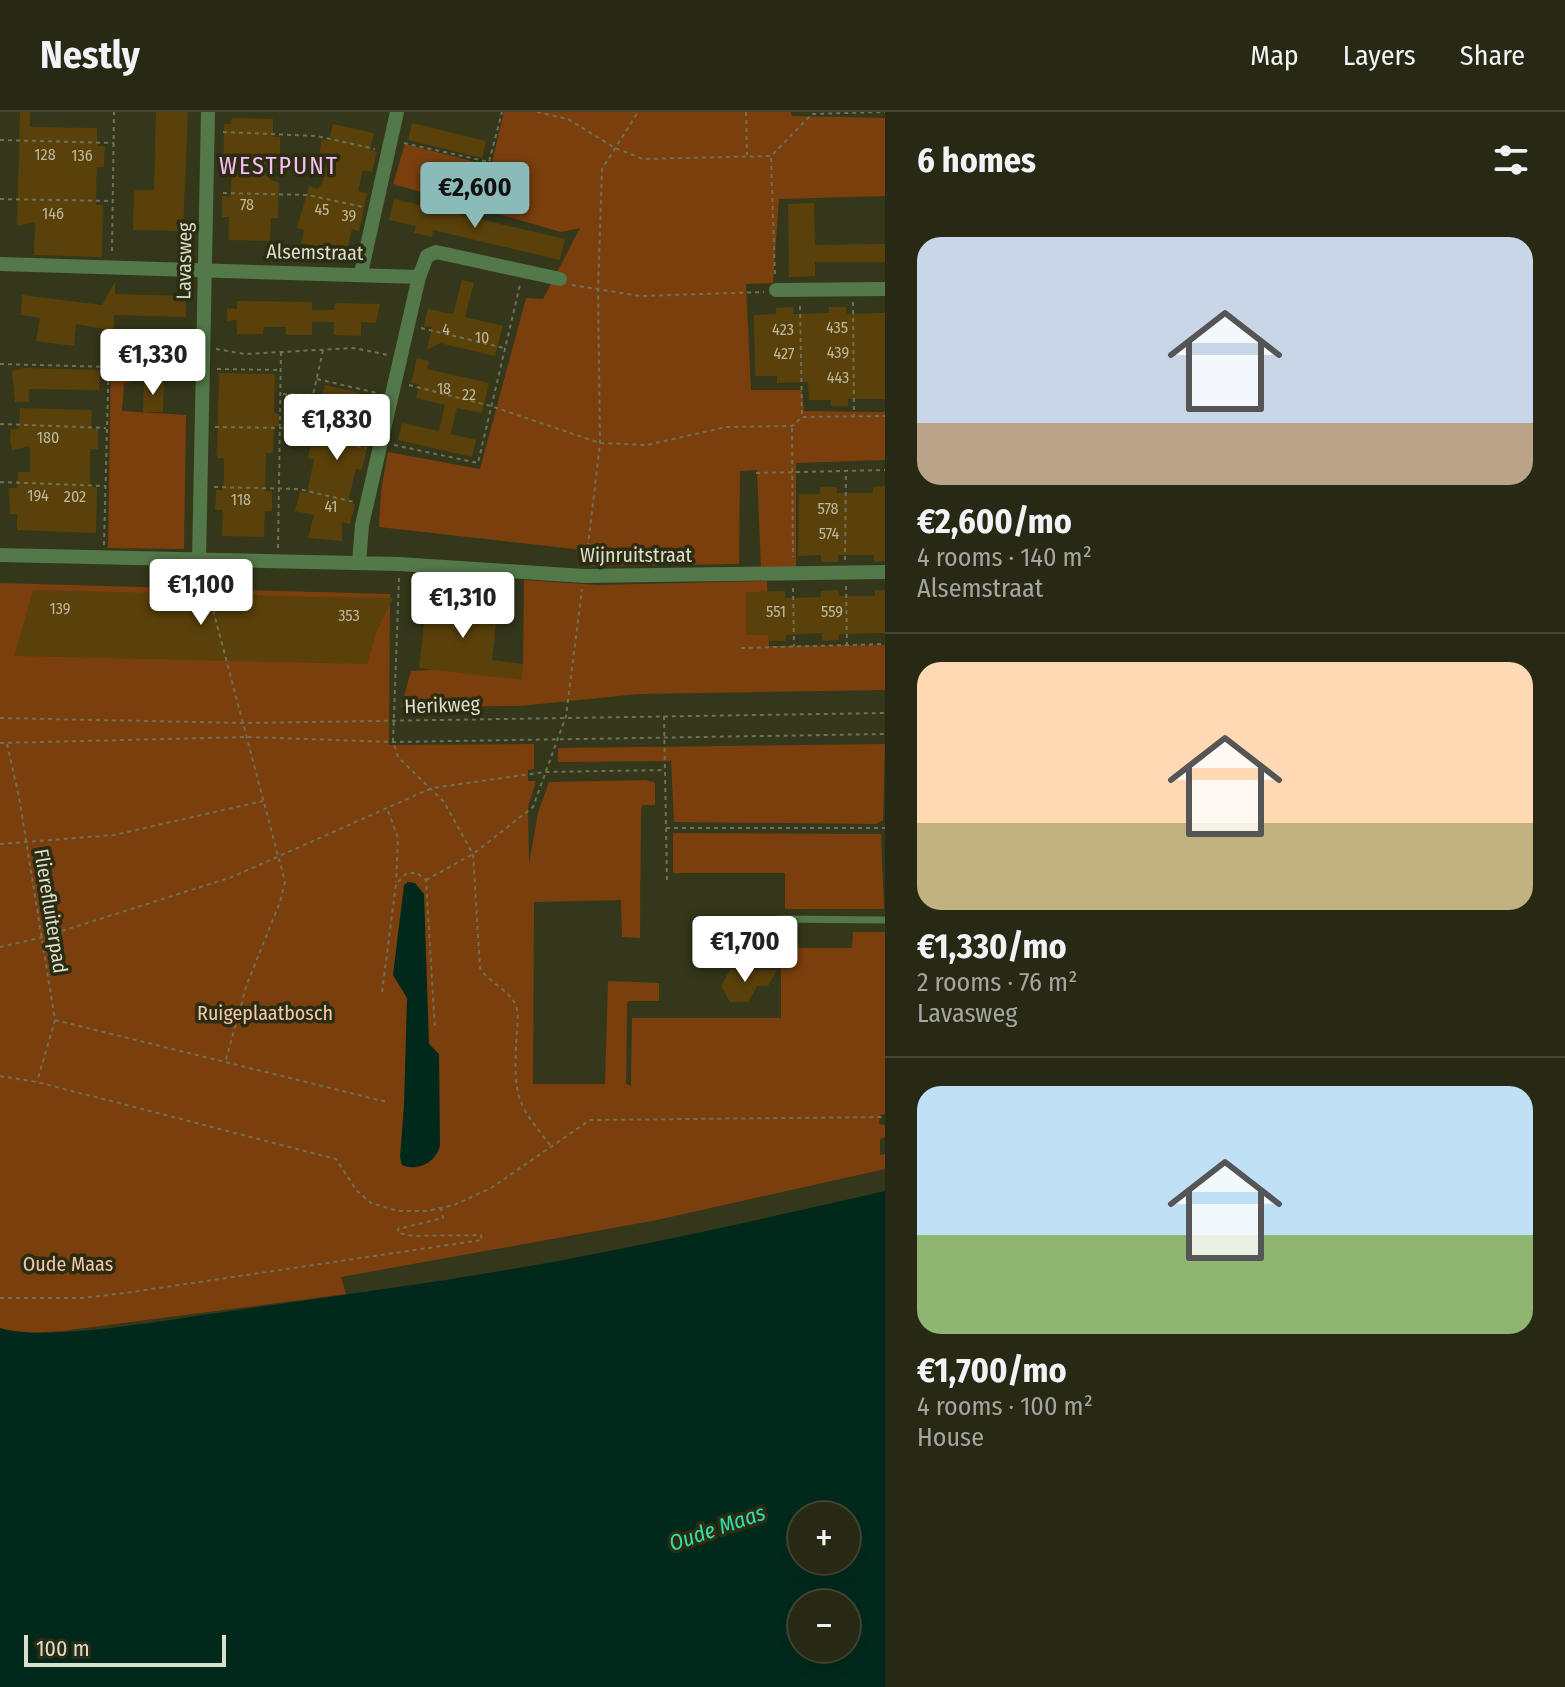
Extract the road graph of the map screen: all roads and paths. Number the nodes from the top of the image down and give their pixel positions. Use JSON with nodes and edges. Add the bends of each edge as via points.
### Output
{"nodes":[{"id":1,"x":114,"y":112,"type":"edge"},
{"id":2,"x":208,"y":112,"type":"edge"},
{"id":3,"x":397,"y":112,"type":"edge"},
{"id":4,"x":502,"y":112,"type":"edge"},
{"id":5,"x":537,"y":112,"type":"edge"},
{"id":6,"x":638,"y":112,"type":"edge"},
{"id":7,"x":746,"y":112,"type":"edge"},
{"id":8,"x":885,"y":112,"type":"edge"},
{"id":9,"x":207,"y":131,"type":"junction"},
{"id":10,"x":0,"y":140,"type":"edge"},
{"id":11,"x":114,"y":143,"type":"junction"},
{"id":12,"x":389,"y":146,"type":"junction"},
{"id":13,"x":615,"y":148,"type":"junction"},
{"id":14,"x":747,"y":156,"type":"junction"},
{"id":15,"x":771,"y":156,"type":"junction"},
{"id":16,"x":205,"y":192,"type":"junction"},
{"id":17,"x":0,"y":199,"type":"edge"},
{"id":18,"x":113,"y":201,"type":"junction"},
{"id":19,"x":375,"y":210,"type":"junction"},
{"id":20,"x":0,"y":264,"type":"edge"},
{"id":21,"x":111,"y":268,"type":"junction"},
{"id":22,"x":203,"y":270,"type":"junction"},
{"id":23,"x":523,"y":271,"type":"junction"},
{"id":24,"x":361,"y":273,"type":"junction"},
{"id":25,"x":419,"y":277,"type":"junction"},
{"id":26,"x":560,"y":279,"type":"joint"},
{"id":27,"x":853,"y":289,"type":"junction"},
{"id":28,"x":885,"y":289,"type":"edge"},
{"id":29,"x":598,"y":290,"type":"junction"},
{"id":30,"x":776,"y":290,"type":"junction"},
{"id":31,"x":800,"y":290,"type":"junction"},
{"id":32,"x":408,"y":324,"type":"junction"},
{"id":33,"x":203,"y":347,"type":"junction"},
{"id":34,"x":323,"y":348,"type":"junction"},
{"id":35,"x":505,"y":348,"type":"junction"},
{"id":36,"x":109,"y":351,"type":"dead end"},
{"id":37,"x":281,"y":351,"type":"junction"},
{"id":38,"x":400,"y":357,"type":"junction"},
{"id":39,"x":0,"y":364,"type":"edge"},
{"id":40,"x":108,"y":369,"type":"junction"},
{"id":41,"x":316,"y":378,"type":"junction"},
{"id":42,"x":393,"y":389,"type":"junction"},
{"id":43,"x":281,"y":394,"type":"junction"},
{"id":44,"x":491,"y":406,"type":"junction"},
{"id":45,"x":885,"y":416,"type":"edge"},
{"id":46,"x":802,"y":417,"type":"junction"},
{"id":47,"x":854,"y":417,"type":"junction"},
{"id":48,"x":0,"y":424,"type":"edge"},
{"id":49,"x":792,"y":426,"type":"junction"},
{"id":50,"x":202,"y":427,"type":"junction"},
{"id":51,"x":107,"y":428,"type":"junction"},
{"id":52,"x":281,"y":428,"type":"junction"},
{"id":53,"x":600,"y":443,"type":"junction"},
{"id":54,"x":380,"y":446,"type":"junction"},
{"id":55,"x":885,"y":470,"type":"edge"},
{"id":56,"x":793,"y":472,"type":"junction"},
{"id":57,"x":756,"y":473,"type":"dead end"},
{"id":58,"x":0,"y":482,"type":"edge"},
{"id":59,"x":106,"y":486,"type":"junction"},
{"id":60,"x":201,"y":487,"type":"junction"},
{"id":61,"x":279,"y":487,"type":"junction"},
{"id":62,"x":367,"y":505,"type":"junction"},
{"id":63,"x":0,"y":555,"type":"edge"},
{"id":64,"x":104,"y":558,"type":"junction"},
{"id":65,"x":199,"y":560,"type":"junction"},
{"id":66,"x":277,"y":561,"type":"junction"},
{"id":67,"x":359,"y":563,"type":"junction"},
{"id":68,"x":399,"y":564,"type":"junction"},
{"id":69,"x":885,"y":572,"type":"edge"},
{"id":70,"x":793,"y":573,"type":"junction"},
{"id":71,"x":584,"y":576,"type":"junction"},
{"id":72,"x":206,"y":584,"type":"dead end"},
{"id":73,"x":885,"y":644,"type":"edge"},
{"id":74,"x":794,"y":646,"type":"junction"},
{"id":75,"x":741,"y":648,"type":"dead end"},
{"id":76,"x":885,"y":713,"type":"edge"},
{"id":77,"x":566,"y":716,"type":"junction"},
{"id":78,"x":664,"y":716,"type":"junction"},
{"id":79,"x":0,"y":718,"type":"edge"},
{"id":80,"x":393,"y":721,"type":"junction"},
{"id":81,"x":244,"y":723,"type":"junction"},
{"id":82,"x":885,"y":734,"type":"edge"},
{"id":83,"x":248,"y":737,"type":"junction"},
{"id":84,"x":665,"y":737,"type":"junction"},
{"id":85,"x":556,"y":739,"type":"junction"},
{"id":86,"x":393,"y":742,"type":"junction"},
{"id":87,"x":0,"y":743,"type":"edge"},
{"id":88,"x":7,"y":743,"type":"junction"},
{"id":89,"x":665,"y":770,"type":"junction"},
{"id":90,"x":545,"y":772,"type":"junction"},
{"id":91,"x":432,"y":788,"type":"junction"},
{"id":92,"x":264,"y":801,"type":"junction"},
{"id":93,"x":387,"y":808,"type":"junction"},
{"id":94,"x":666,"y":828,"type":"junction"},
{"id":95,"x":885,"y":828,"type":"edge"},
{"id":96,"x":26,"y":842,"type":"junction"},
{"id":97,"x":0,"y":844,"type":"edge"},
{"id":98,"x":473,"y":854,"type":"junction"},
{"id":99,"x":278,"y":857,"type":"junction"},
{"id":100,"x":426,"y":880,"type":"junction"},
{"id":101,"x":667,"y":882,"type":"dead end"},
{"id":102,"x":396,"y":884,"type":"junction"},
{"id":103,"x":779,"y":919,"type":"dead end"},
{"id":104,"x":885,"y":920,"type":"edge"},
{"id":105,"x":40,"y":938,"type":"junction"},
{"id":106,"x":0,"y":947,"type":"edge"},
{"id":107,"x":382,"y":992,"type":"dead end"},
{"id":108,"x":55,"y":1020,"type":"junction"},
{"id":109,"x":435,"y":1030,"type":"dead end"},
{"id":110,"x":225,"y":1063,"type":"junction"},
{"id":111,"x":0,"y":1076,"type":"edge"},
{"id":112,"x":37,"y":1082,"type":"junction"},
{"id":113,"x":387,"y":1102,"type":"dead end"},
{"id":114,"x":885,"y":1117,"type":"edge"},
{"id":115,"x":550,"y":1146,"type":"junction"},
{"id":116,"x":441,"y":1209,"type":"junction"},
{"id":117,"x":0,"y":1298,"type":"edge"}],
"edges":[{"from":1,"to":11,"type":"path"},
{"from":2,"to":9,"type":"street","name":"Lavasweg"},
{"from":3,"to":12,"type":"street"},
{"from":4,"to":12,"type":"path","via":[[489,162]]},
{"from":5,"to":13,"type":"path","via":[[568,119]]},
{"from":6,"to":13,"type":"path"},
{"from":7,"to":14,"type":"path"},
{"from":8,"to":15,"type":"path","via":[[812,114]]},
{"from":9,"to":12,"type":"path","via":[[317,136]]},
{"from":9,"to":16,"type":"street","name":"Lavasweg"},
{"from":10,"to":11,"type":"path"},
{"from":11,"to":18,"type":"path"},
{"from":12,"to":19,"type":"street"},
{"from":13,"to":14,"type":"path","via":[[643,159]]},
{"from":13,"to":29,"type":"path","via":[[602,169]]},
{"from":14,"to":15,"type":"path"},
{"from":15,"to":30,"type":"path"},
{"from":16,"to":19,"type":"path","via":[[308,195]]},
{"from":16,"to":22,"type":"street","name":"Lavasweg"},
{"from":17,"to":18,"type":"path"},
{"from":18,"to":21,"type":"path"},
{"from":19,"to":24,"type":"street"},
{"from":20,"to":21,"type":"street","name":"Alsemstraat"},
{"from":21,"to":22,"type":"street","name":"Alsemstraat"},
{"from":22,"to":24,"type":"street","name":"Alsemstraat"},
{"from":22,"to":33,"type":"street","name":"Lavasweg"},
{"from":23,"to":25,"type":"street","via":[[436,252],[427,256]]},
{"from":23,"to":26,"type":"street"},
{"from":23,"to":35,"type":"path"},
{"from":24,"to":25,"type":"street","name":"Alsemstraat"},
{"from":25,"to":32,"type":"street"},
{"from":26,"to":29,"type":"path"},
{"from":27,"to":28,"type":"street"},
{"from":27,"to":31,"type":"street"},
{"from":27,"to":47,"type":"path"},
{"from":29,"to":30,"type":"path","via":[[640,296]]},
{"from":29,"to":53,"type":"path"},
{"from":30,"to":31,"type":"street"},
{"from":31,"to":46,"type":"path"},
{"from":32,"to":35,"type":"path"},
{"from":32,"to":38,"type":"street"},
{"from":33,"to":37,"type":"path","via":[[245,354]]},
{"from":33,"to":50,"type":"street","name":"Lavasweg"},
{"from":34,"to":37,"type":"path"},
{"from":34,"to":38,"type":"path"},
{"from":34,"to":41,"type":"path"},
{"from":35,"to":44,"type":"path"},
{"from":36,"to":40,"type":"path"},
{"from":37,"to":43,"type":"path"},
{"from":38,"to":42,"type":"street"},
{"from":39,"to":40,"type":"path"},
{"from":40,"to":51,"type":"path"},
{"from":41,"to":42,"type":"path"},
{"from":41,"to":43,"type":"path","via":[[313,395]]},
{"from":42,"to":44,"type":"path"},
{"from":42,"to":54,"type":"street"},
{"from":43,"to":52,"type":"path"},
{"from":44,"to":53,"type":"path"},
{"from":44,"to":54,"type":"path","via":[[478,463]]},
{"from":45,"to":47,"type":"path"},
{"from":46,"to":47,"type":"path"},
{"from":46,"to":49,"type":"path"},
{"from":48,"to":51,"type":"path"},
{"from":49,"to":53,"type":"path","via":[[726,427],[647,445]]},
{"from":49,"to":56,"type":"path"},
{"from":50,"to":52,"type":"path"},
{"from":50,"to":60,"type":"street","name":"Lavasweg"},
{"from":51,"to":59,"type":"path"},
{"from":52,"to":54,"type":"path"},
{"from":52,"to":61,"type":"path"},
{"from":53,"to":71,"type":"path"},
{"from":54,"to":62,"type":"street"},
{"from":55,"to":56,"type":"path"},
{"from":56,"to":57,"type":"path"},
{"from":56,"to":70,"type":"path"},
{"from":58,"to":59,"type":"path"},
{"from":59,"to":64,"type":"path"},
{"from":60,"to":61,"type":"path"},
{"from":60,"to":65,"type":"street","name":"Lavasweg"},
{"from":61,"to":62,"type":"path"},
{"from":61,"to":66,"type":"path"},
{"from":62,"to":67,"type":"street"},
{"from":63,"to":64,"type":"street","name":"Wijnruitstraat"},
{"from":64,"to":65,"type":"street","name":"Wijnruitstraat"},
{"from":65,"to":66,"type":"street","name":"Wijnruitstraat"},
{"from":66,"to":67,"type":"street","name":"Wijnruitstraat"},
{"from":67,"to":68,"type":"street","name":"Wijnruitstraat"},
{"from":68,"to":71,"type":"street","name":"Wijnruitstraat"},
{"from":68,"to":80,"type":"path"},
{"from":69,"to":70,"type":"street","name":"Wijnruitstraat"},
{"from":70,"to":71,"type":"street","name":"Wijnruitstraat"},
{"from":70,"to":74,"type":"path"},
{"from":71,"to":77,"type":"path"},
{"from":72,"to":81,"type":"path"},
{"from":73,"to":74,"type":"path"},
{"from":74,"to":75,"type":"path"},
{"from":76,"to":78,"type":"path","name":"Herikweg"},
{"from":77,"to":78,"type":"path","name":"Herikweg"},
{"from":77,"to":80,"type":"path","name":"Herikweg"},
{"from":77,"to":85,"type":"path"},
{"from":78,"to":84,"type":"path"},
{"from":79,"to":81,"type":"path","name":"Herikweg"},
{"from":80,"to":81,"type":"path","name":"Herikweg"},
{"from":80,"to":86,"type":"path"},
{"from":81,"to":83,"type":"path"},
{"from":82,"to":84,"type":"path"},
{"from":83,"to":86,"type":"path"},
{"from":83,"to":88,"type":"path"},
{"from":83,"to":92,"type":"path"},
{"from":84,"to":85,"type":"path"},
{"from":84,"to":89,"type":"path"},
{"from":85,"to":86,"type":"path"},
{"from":85,"to":90,"type":"path"},
{"from":86,"to":91,"type":"path","via":[[398,757]]},
{"from":87,"to":88,"type":"path"},
{"from":88,"to":96,"type":"path","name":"Flierefluiterpad"},
{"from":89,"to":90,"type":"path"},
{"from":89,"to":94,"type":"path"},
{"from":90,"to":91,"type":"path"},
{"from":90,"to":98,"type":"path","via":[[526,815]]},
{"from":91,"to":93,"type":"path"},
{"from":91,"to":98,"type":"path"},
{"from":92,"to":96,"type":"path","via":[[114,835]]},
{"from":92,"to":99,"type":"path"},
{"from":93,"to":99,"type":"path"},
{"from":93,"to":102,"type":"path","via":[[398,838]]},
{"from":94,"to":95,"type":"path"},
{"from":94,"to":101,"type":"path"},
{"from":96,"to":97,"type":"path"},
{"from":96,"to":105,"type":"path","name":"Flierefluiterpad"},
{"from":98,"to":100,"type":"path"},
{"from":98,"to":115,"type":"path","via":[[480,968],[517,1009],[515,1085],[520,1107]]},
{"from":99,"to":105,"type":"path","via":[[232,877]]},
{"from":99,"to":110,"type":"path","via":[[285,882],[280,902],[247,984]]},
{"from":100,"to":102,"type":"path","via":[[407,873]]},
{"from":100,"to":109,"type":"path"},
{"from":102,"to":107,"type":"path"},
{"from":103,"to":104,"type":"lane"},
{"from":105,"to":106,"type":"path"},
{"from":105,"to":108,"type":"path","name":"Flierefluiterpad"},
{"from":108,"to":110,"type":"path"},
{"from":108,"to":112,"type":"path","name":"Flierefluiterpad"},
{"from":110,"to":113,"type":"path"},
{"from":111,"to":112,"type":"path"},
{"from":112,"to":116,"type":"path","via":[[336,1159],[371,1203],[398,1211]]},
{"from":114,"to":115,"type":"path","via":[[590,1120]]},
{"from":115,"to":116,"type":"path","via":[[491,1188]]},
{"from":116,"to":117,"type":"path","via":[[443,1218],[398,1233],[481,1235],[482,1240],[125,1293]]}]}
